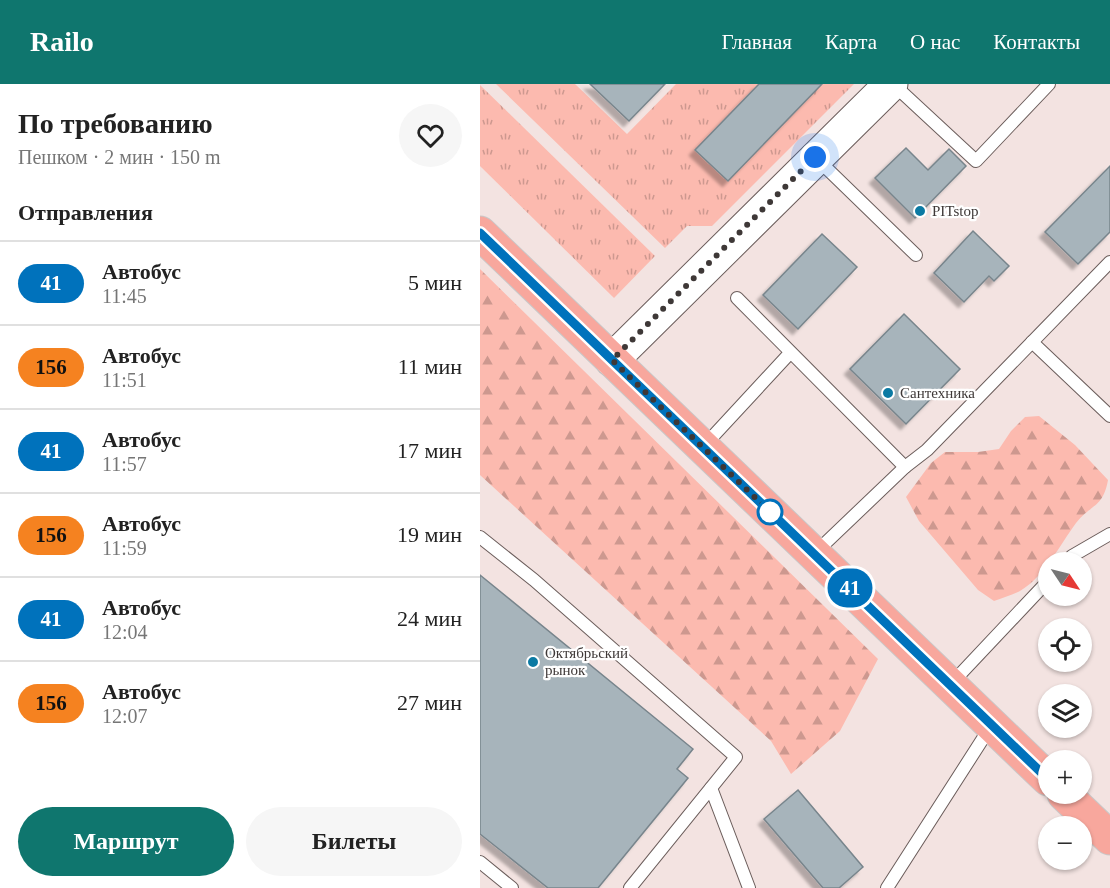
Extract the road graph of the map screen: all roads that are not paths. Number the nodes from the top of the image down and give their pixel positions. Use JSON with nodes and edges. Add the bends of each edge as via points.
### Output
{"nodes":[{"id":1,"x":892,"y":84,"type":"edge"},
{"id":2,"x":1049,"y":84,"type":"edge"},
{"id":3,"x":815,"y":157,"type":"junction"},
{"id":4,"x":480,"y":233,"type":"edge"},
{"id":5,"x":916,"y":255,"type":"dead end"},
{"id":6,"x":1110,"y":262,"type":"edge"},
{"id":7,"x":736,"y":298,"type":"dead end"},
{"id":8,"x":1032,"y":342,"type":"junction"},
{"id":9,"x":790,"y":353,"type":"junction"},
{"id":10,"x":612,"y":360,"type":"junction"},
{"id":11,"x":1110,"y":416,"type":"edge"},
{"id":12,"x":703,"y":447,"type":"junction"},
{"id":13,"x":905,"y":467,"type":"junction"},
{"id":14,"x":1110,"y":534,"type":"edge"},
{"id":15,"x":480,"y":537,"type":"edge"},
{"id":16,"x":1079,"y":552,"type":"edge"},
{"id":17,"x":814,"y":554,"type":"junction"},
{"id":18,"x":1038,"y":592,"type":"edge"},
{"id":19,"x":950,"y":685,"type":"junction"},
{"id":20,"x":992,"y":724,"type":"junction"},
{"id":21,"x":1038,"y":769,"type":"edge"},
{"id":22,"x":711,"y":788,"type":"junction"},
{"id":23,"x":1074,"y":804,"type":"edge"},
{"id":24,"x":1110,"y":838,"type":"edge"},
{"id":25,"x":480,"y":862,"type":"edge"},
{"id":26,"x":512,"y":888,"type":"edge"},
{"id":27,"x":630,"y":888,"type":"edge"},
{"id":28,"x":749,"y":888,"type":"edge"},
{"id":29,"x":887,"y":888,"type":"edge"}],
"edges":[{"from":1,"to":2,"type":"lane","via":[[976,161]]},
{"from":1,"to":3,"type":"street"},
{"from":3,"to":5,"type":"lane"},
{"from":3,"to":10,"type":"street"},
{"from":4,"to":10,"type":"main road"},
{"from":6,"to":8,"type":"lane"},
{"from":7,"to":9,"type":"lane"},
{"from":8,"to":11,"type":"lane"},
{"from":8,"to":13,"type":"lane","via":[[927,450]]},
{"from":9,"to":12,"type":"lane"},
{"from":9,"to":13,"type":"lane"},
{"from":10,"to":12,"type":"main road"},
{"from":12,"to":17,"type":"main road"},
{"from":13,"to":17,"type":"lane"},
{"from":14,"to":16,"type":"lane"},
{"from":15,"to":22,"type":"lane","via":[[736,757]]},
{"from":17,"to":19,"type":"main road"},
{"from":18,"to":19,"type":"lane"},
{"from":19,"to":20,"type":"main road"},
{"from":20,"to":21,"type":"main road"},
{"from":20,"to":29,"type":"lane"},
{"from":22,"to":27,"type":"lane"},
{"from":22,"to":28,"type":"lane"},
{"from":23,"to":24,"type":"main road"},
{"from":25,"to":26,"type":"lane"}]}
